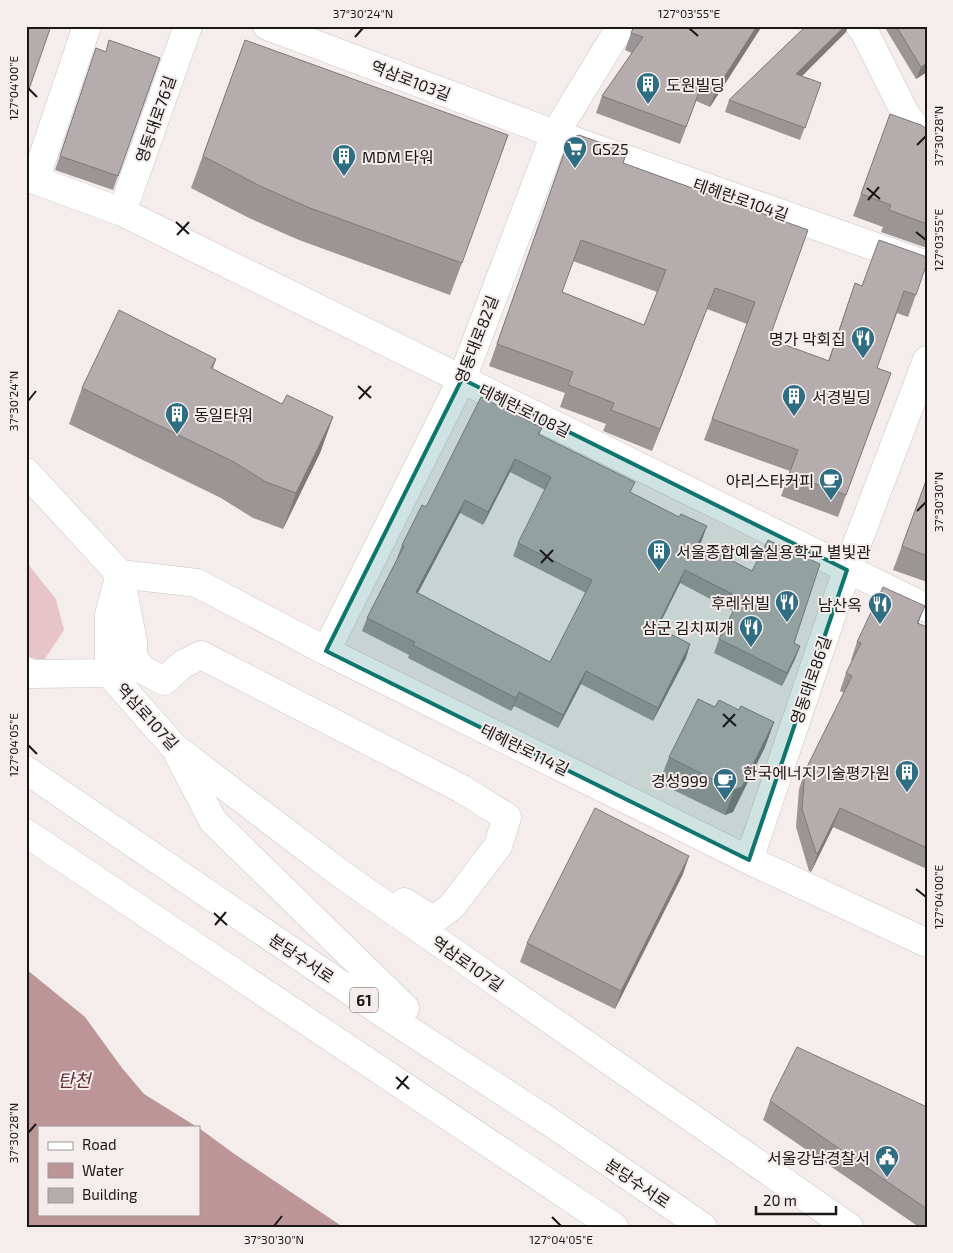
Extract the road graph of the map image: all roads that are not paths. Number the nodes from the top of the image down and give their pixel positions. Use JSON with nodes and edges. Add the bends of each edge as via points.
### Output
{"nodes":[{"id":1,"x":87,"y":26,"type":"edge"},
{"id":2,"x":188,"y":26,"type":"edge"},
{"id":3,"x":267,"y":26,"type":"edge"},
{"id":4,"x":621,"y":26,"type":"edge"},
{"id":5,"x":860,"y":26,"type":"edge"},
{"id":6,"x":555,"y":134,"type":"junction"},
{"id":7,"x":927,"y":139,"type":"edge"},
{"id":8,"x":122,"y":212,"type":"junction"},
{"id":9,"x":927,"y":265,"type":"edge"},
{"id":10,"x":927,"y":360,"type":"edge"},
{"id":11,"x":462,"y":379,"type":"junction"},
{"id":12,"x":26,"y":472,"type":"edge"},
{"id":13,"x":847,"y":570,"type":"junction"},
{"id":14,"x":120,"y":574,"type":"junction"},
{"id":15,"x":927,"y":608,"type":"edge"},
{"id":16,"x":326,"y":651,"type":"junction"},
{"id":17,"x":143,"y":670,"type":"junction"},
{"id":18,"x":26,"y":671,"type":"edge"},
{"id":19,"x":109,"y":672,"type":"junction"},
{"id":20,"x":175,"y":748,"type":"junction"},
{"id":21,"x":26,"y":770,"type":"edge"},
{"id":22,"x":26,"y":833,"type":"edge"},
{"id":23,"x":749,"y":860,"type":"junction"},
{"id":24,"x":363,"y":890,"type":"junction"},
{"id":25,"x":927,"y":944,"type":"edge"},
{"id":26,"x":406,"y":1008,"type":"dead end"},
{"id":27,"x":512,"y":1157,"type":"junction"},
{"id":28,"x":579,"y":1227,"type":"edge"},
{"id":29,"x":614,"y":1227,"type":"edge"},
{"id":30,"x":703,"y":1227,"type":"edge"},
{"id":31,"x":849,"y":1227,"type":"edge"}],
"edges":[{"from":1,"to":8,"type":"main road","name":"테헤란로108길","via":[[34,180]]},
{"from":2,"to":8,"type":"main road","name":"영동대로76길"},
{"from":3,"to":6,"type":"main road","name":"역삼로103길"},
{"from":4,"to":6,"type":"main road","name":"영동대로82길"},
{"from":5,"to":7,"type":"main road","via":[[907,117]]},
{"from":6,"to":9,"type":"main road","name":"테헤란로104길"},
{"from":6,"to":11,"type":"main road","name":"영동대로82길"},
{"from":8,"to":11,"type":"main road","name":"테헤란로108길"},
{"from":10,"to":13,"type":"main road","name":"영동대로86길"},
{"from":11,"to":13,"type":"main road","name":"테헤란로108길"},
{"from":11,"to":16,"type":"main road","name":"영동대로82길"},
{"from":12,"to":14,"type":"main road"},
{"from":13,"to":15,"type":"main road","name":"테헤란로108길"},
{"from":13,"to":23,"type":"main road","name":"영동대로86길"},
{"from":14,"to":16,"type":"main road","name":"테헤란로114길","via":[[197,583]]},
{"from":14,"to":17,"type":"main road","via":[[133,658]]},
{"from":14,"to":19,"type":"main road","name":"역삼로107길","via":[[109,615]]},
{"from":16,"to":23,"type":"main road","name":"테헤란로114길"},
{"from":17,"to":20,"type":"main road"},
{"from":17,"to":24,"type":"main road","via":[[164,680],[183,664],[201,655],[462,789],[507,817],[498,846],[452,906],[434,920],[396,897]]},
{"from":18,"to":19,"type":"main road","name":"역삼로107길","via":[[30,674]]},
{"from":19,"to":20,"type":"main road","name":"역삼로107길"},
{"from":20,"to":24,"type":"main road","name":"역삼로107길"},
{"from":20,"to":26,"type":"main road","via":[[213,821]]},
{"from":21,"to":30,"type":"main road","name":"분당수서로","number":"61"},
{"from":22,"to":27,"type":"main road"},
{"from":23,"to":25,"type":"main road","name":"테헤란로114길"},
{"from":24,"to":31,"type":"main road","name":"역삼로107길"},
{"from":27,"to":28,"type":"main road"},
{"from":27,"to":29,"type":"main road"}]}
